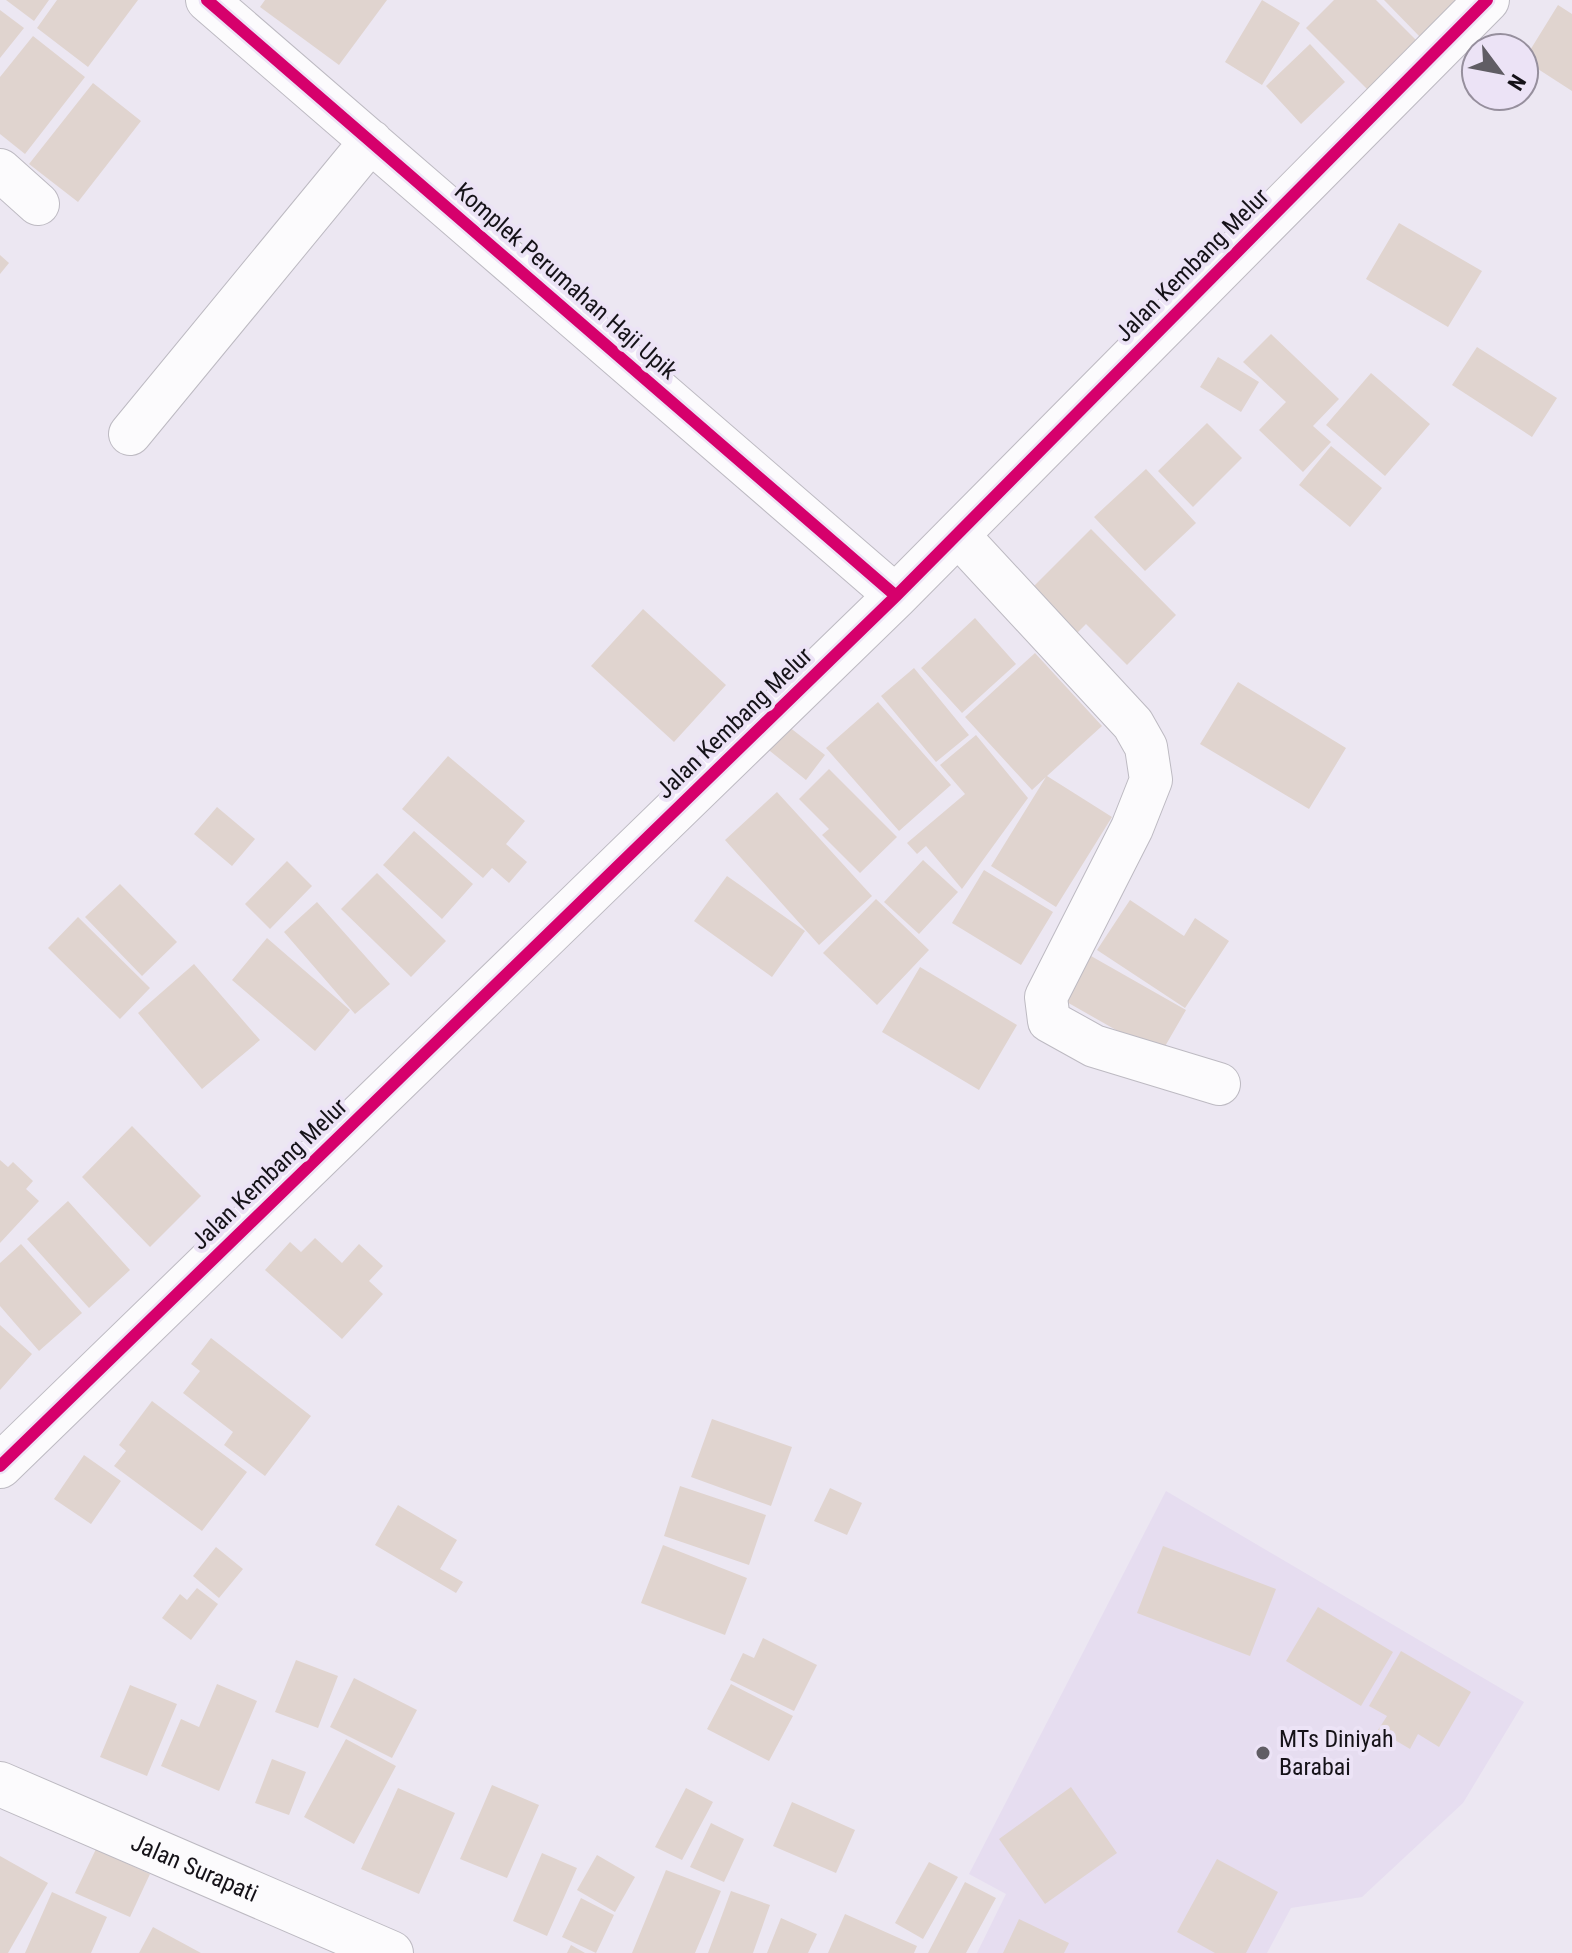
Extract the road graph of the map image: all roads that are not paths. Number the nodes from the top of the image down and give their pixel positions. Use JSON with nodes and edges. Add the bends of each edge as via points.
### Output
{"nodes":[{"id":1,"x":207,"y":0,"type":"edge"},
{"id":2,"x":1487,"y":0,"type":"edge"},
{"id":3,"x":371,"y":141,"type":"junction"},
{"id":4,"x":0,"y":170,"type":"edge"},
{"id":5,"x":38,"y":204,"type":"dead end"},
{"id":6,"x":130,"y":434,"type":"dead end"},
{"id":7,"x":957,"y":534,"type":"junction"},
{"id":8,"x":896,"y":596,"type":"junction"},
{"id":9,"x":1219,"y":1084,"type":"dead end"},
{"id":10,"x":0,"y":1466,"type":"edge"},
{"id":11,"x":0,"y":1784,"type":"edge"},
{"id":12,"x":391,"y":1953,"type":"edge"}],
"edges":[{"from":1,"to":3,"type":"street","name":"Komplek Perumahan Haji Upik"},
{"from":2,"to":7,"type":"street","name":"Jalan Kembang Melur"},
{"from":3,"to":6,"type":"street"},
{"from":3,"to":8,"type":"street","name":"Komplek Perumahan Haji Upik"},
{"from":4,"to":5,"type":"street"},
{"from":7,"to":8,"type":"street","name":"Jalan Kembang Melur"},
{"from":7,"to":9,"type":"street","via":[[1133,724],[1146,747],[1151,780],[1046,997],[1049,1021],[1094,1046]]},
{"from":8,"to":10,"type":"street","name":"Jalan Kembang Melur"},
{"from":11,"to":12,"type":"street","name":"Jalan Surapati"}]}
